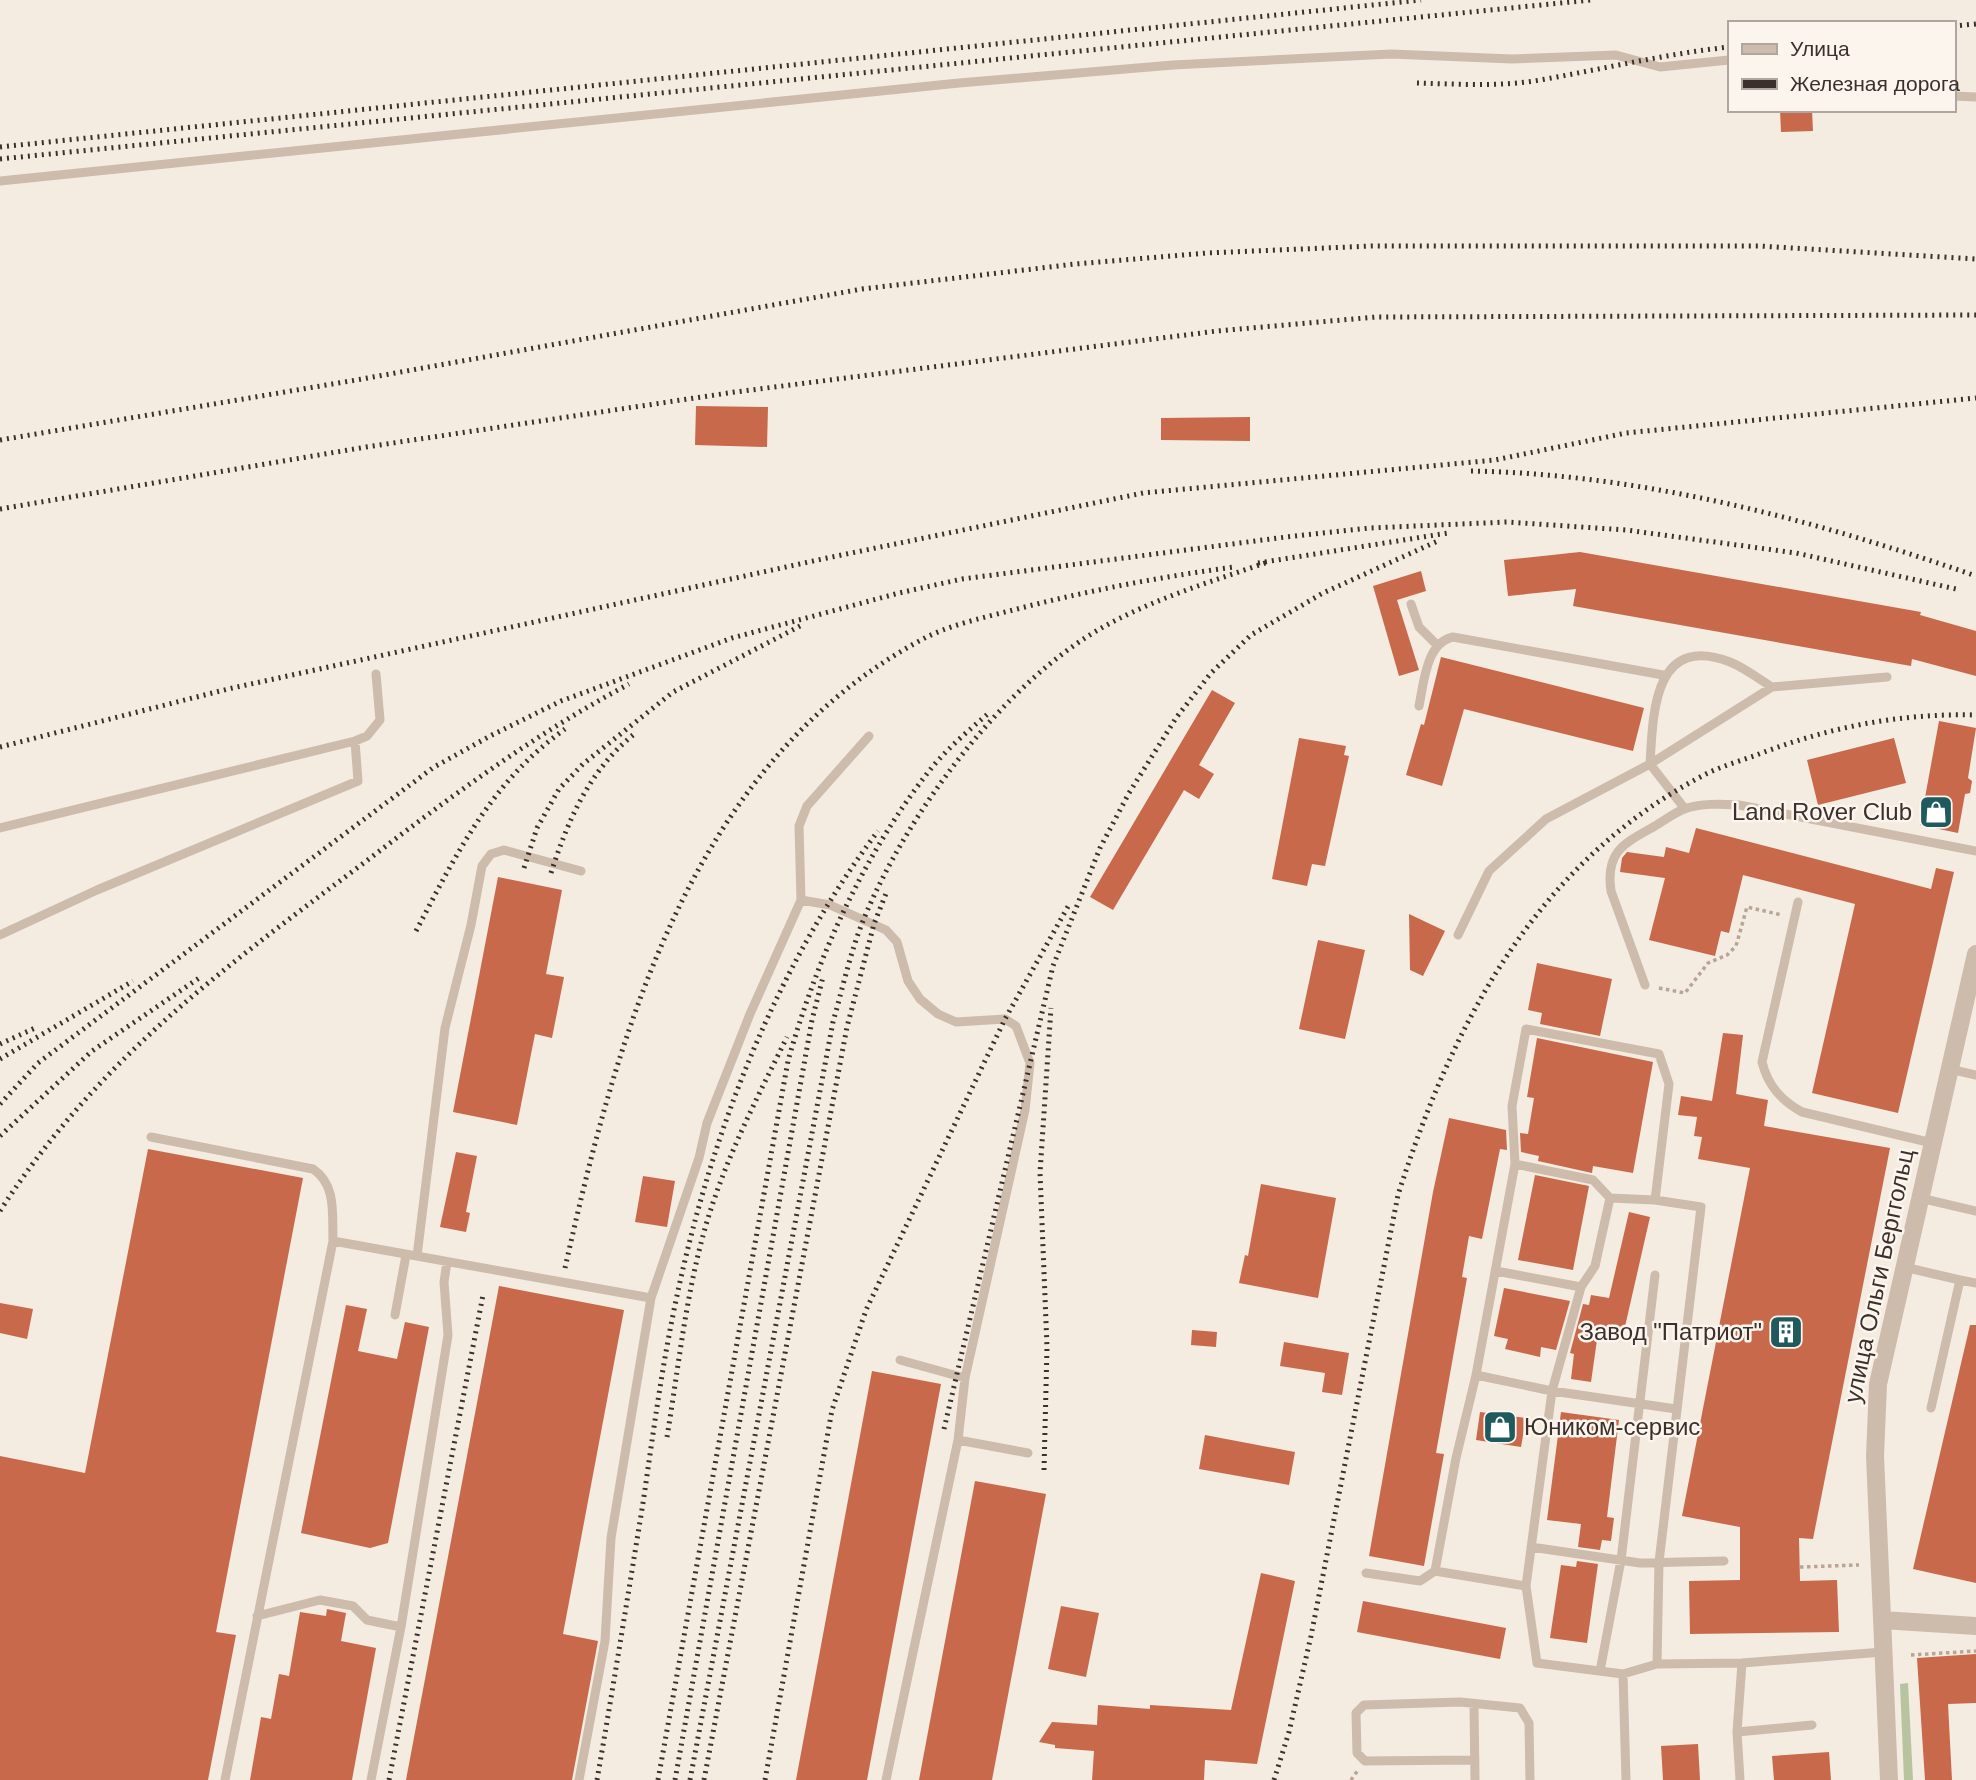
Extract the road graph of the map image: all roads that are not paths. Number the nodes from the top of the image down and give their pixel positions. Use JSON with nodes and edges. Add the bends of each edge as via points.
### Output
{"nodes":[{"id":1,"x":1728,"y":60,"type":"edge"},
{"id":2,"x":1955,"y":96,"type":"edge"},
{"id":3,"x":1976,"y":97,"type":"edge"},
{"id":4,"x":0,"y":181,"type":"edge"},
{"id":5,"x":1411,"y":604,"type":"dead end"},
{"id":6,"x":1437,"y":645,"type":"junction"},
{"id":7,"x":376,"y":674,"type":"dead end"},
{"id":8,"x":1664,"y":675,"type":"junction"},
{"id":9,"x":1887,"y":677,"type":"dead end"},
{"id":10,"x":1772,"y":687,"type":"junction"},
{"id":11,"x":1419,"y":705,"type":"dead end"},
{"id":12,"x":869,"y":736,"type":"dead end"},
{"id":13,"x":355,"y":741,"type":"junction"},
{"id":14,"x":1650,"y":764,"type":"junction"},
{"id":15,"x":1685,"y":809,"type":"junction"},
{"id":16,"x":0,"y":828,"type":"edge"},
{"id":17,"x":1976,"y":851,"type":"edge"},
{"id":18,"x":581,"y":871,"type":"dead end"},
{"id":19,"x":801,"y":900,"type":"junction"},
{"id":20,"x":1798,"y":902,"type":"dead end"},
{"id":21,"x":0,"y":935,"type":"edge"},
{"id":22,"x":1458,"y":935,"type":"dead end"},
{"id":23,"x":1976,"y":954,"type":"edge"},
{"id":24,"x":1645,"y":985,"type":"road end"},
{"id":25,"x":1950,"y":1069,"type":"junction"},
{"id":26,"x":1976,"y":1074,"type":"edge"},
{"id":27,"x":151,"y":1137,"type":"dead end"},
{"id":28,"x":1932,"y":1143,"type":"junction"},
{"id":29,"x":1515,"y":1164,"type":"junction"},
{"id":30,"x":1609,"y":1198,"type":"junction"},
{"id":31,"x":1920,"y":1198,"type":"junction"},
{"id":32,"x":1655,"y":1200,"type":"junction"},
{"id":33,"x":1976,"y":1211,"type":"edge"},
{"id":34,"x":333,"y":1241,"type":"junction"},
{"id":35,"x":406,"y":1255,"type":"junction"},
{"id":36,"x":417,"y":1256,"type":"junction"},
{"id":37,"x":447,"y":1262,"type":"junction"},
{"id":38,"x":1904,"y":1267,"type":"junction"},
{"id":39,"x":1496,"y":1271,"type":"junction"},
{"id":40,"x":1655,"y":1275,"type":"dead end"},
{"id":41,"x":1959,"y":1280,"type":"junction"},
{"id":42,"x":1976,"y":1283,"type":"edge"},
{"id":43,"x":1581,"y":1287,"type":"junction"},
{"id":44,"x":650,"y":1298,"type":"junction"},
{"id":45,"x":395,"y":1315,"type":"dead end"},
{"id":46,"x":900,"y":1360,"type":"dead end"},
{"id":47,"x":1476,"y":1376,"type":"junction"},
{"id":48,"x":965,"y":1378,"type":"junction"},
{"id":49,"x":1552,"y":1391,"type":"junction"},
{"id":50,"x":1639,"y":1404,"type":"junction"},
{"id":51,"x":1931,"y":1408,"type":"dead end"},
{"id":52,"x":1676,"y":1409,"type":"junction"},
{"id":53,"x":958,"y":1440,"type":"junction"},
{"id":54,"x":1028,"y":1453,"type":"dead end"},
{"id":55,"x":1531,"y":1547,"type":"junction"},
{"id":56,"x":1621,"y":1560,"type":"junction"},
{"id":57,"x":1724,"y":1561,"type":"dead end"},
{"id":58,"x":1659,"y":1562,"type":"junction"},
{"id":59,"x":1435,"y":1571,"type":"junction"},
{"id":60,"x":1366,"y":1573,"type":"dead end"},
{"id":61,"x":1526,"y":1586,"type":"junction"},
{"id":62,"x":257,"y":1616,"type":"junction"},
{"id":63,"x":1882,"y":1620,"type":"junction"},
{"id":64,"x":1976,"y":1626,"type":"edge"},
{"id":65,"x":401,"y":1627,"type":"junction"},
{"id":66,"x":1883,"y":1652,"type":"junction"},
{"id":67,"x":1742,"y":1662,"type":"junction"},
{"id":68,"x":1657,"y":1664,"type":"junction"},
{"id":69,"x":1600,"y":1671,"type":"junction"},
{"id":70,"x":1623,"y":1674,"type":"junction"},
{"id":71,"x":1474,"y":1705,"type":"junction"},
{"id":72,"x":1812,"y":1725,"type":"dead end"},
{"id":73,"x":1737,"y":1732,"type":"junction"},
{"id":74,"x":1475,"y":1760,"type":"junction"},
{"id":75,"x":225,"y":1780,"type":"edge"},
{"id":76,"x":371,"y":1780,"type":"edge"},
{"id":77,"x":579,"y":1780,"type":"edge"},
{"id":78,"x":886,"y":1780,"type":"edge"},
{"id":79,"x":1475,"y":1780,"type":"edge"},
{"id":80,"x":1530,"y":1780,"type":"edge"},
{"id":81,"x":1626,"y":1780,"type":"edge"},
{"id":82,"x":1740,"y":1780,"type":"edge"},
{"id":83,"x":1889,"y":1780,"type":"edge"}],
"edges":[{"from":1,"to":4,"type":"lane","via":[[1660,67],[1616,55],[1512,59],[1391,54],[1173,65]]},
{"from":2,"to":3,"type":"lane"},
{"from":5,"to":6,"type":"lane","via":[[1419,627]]},
{"from":6,"to":8,"type":"lane","via":[[1453,637]]},
{"from":6,"to":11,"type":"lane"},
{"from":7,"to":13,"type":"lane","via":[[380,720],[367,736]]},
{"from":8,"to":10,"type":"lane","via":[[1677,661],[1697,656],[1729,662]]},
{"from":8,"to":14,"type":"lane","via":[[1652,727]]},
{"from":9,"to":10,"type":"lane"},
{"from":10,"to":14,"type":"lane"},
{"from":12,"to":19,"type":"lane","via":[[807,806],[797,845]]},
{"from":13,"to":16,"type":"lane"},
{"from":13,"to":21,"type":"lane","via":[[358,782]]},
{"from":14,"to":15,"type":"lane"},
{"from":14,"to":22,"type":"lane","via":[[1546,819],[1515,844],[1489,871]]},
{"from":15,"to":17,"type":"lane","via":[[1739,805]]},
{"from":15,"to":24,"type":"lane","via":[[1620,846],[1612,860],[1611,891]]},
{"from":18,"to":36,"type":"lane","via":[[504,850],[491,854],[482,866],[445,1028]]},
{"from":19,"to":44,"type":"lane","via":[[707,1123]]},
{"from":19,"to":48,"type":"lane","via":[[830,905],[886,930],[897,942],[908,981],[938,1014],[956,1022],[1005,1019],[1016,1026],[1024,1041],[1030,1063],[1025,1110]]},
{"from":20,"to":28,"type":"lane","via":[[1762,1062],[1766,1078],[1788,1104],[1802,1112]]},
{"from":23,"to":25,"type":"street","name":"улица Ольги Берггольц"},
{"from":25,"to":26,"type":"lane"},
{"from":25,"to":28,"type":"street","name":"улица Ольги Берггольц"},
{"from":27,"to":34,"type":"lane","via":[[313,1168],[325,1176],[331,1191]]},
{"from":28,"to":31,"type":"street","name":"улица Ольги Берггольц"},
{"from":29,"to":30,"type":"lane","via":[[1593,1180]]},
{"from":29,"to":32,"type":"lane","via":[[1511,1106],[1526,1029],[1659,1054],[1669,1084]]},
{"from":29,"to":39,"type":"lane"},
{"from":30,"to":32,"type":"lane"},
{"from":30,"to":43,"type":"lane","via":[[1595,1266]]},
{"from":31,"to":33,"type":"lane"},
{"from":31,"to":38,"type":"street","name":"улица Ольги Берггольц"},
{"from":32,"to":52,"type":"lane","via":[[1701,1207]]},
{"from":34,"to":35,"type":"lane"},
{"from":34,"to":62,"type":"lane"},
{"from":35,"to":36,"type":"lane"},
{"from":35,"to":45,"type":"lane"},
{"from":36,"to":37,"type":"lane"},
{"from":37,"to":44,"type":"lane"},
{"from":37,"to":65,"type":"lane","via":[[448,1335]]},
{"from":38,"to":41,"type":"lane"},
{"from":38,"to":63,"type":"street","name":"улица Ольги Берггольц","via":[[1874,1419]]},
{"from":39,"to":43,"type":"lane"},
{"from":39,"to":47,"type":"lane"},
{"from":40,"to":50,"type":"lane"},
{"from":41,"to":42,"type":"lane"},
{"from":41,"to":51,"type":"lane"},
{"from":43,"to":49,"type":"lane"},
{"from":44,"to":77,"type":"lane","via":[[611,1538],[606,1641]]},
{"from":46,"to":48,"type":"lane"},
{"from":47,"to":49,"type":"lane"},
{"from":47,"to":59,"type":"lane"},
{"from":48,"to":53,"type":"lane"},
{"from":49,"to":50,"type":"lane"},
{"from":49,"to":55,"type":"lane"},
{"from":50,"to":52,"type":"lane"},
{"from":50,"to":56,"type":"lane"},
{"from":52,"to":58,"type":"lane"},
{"from":53,"to":54,"type":"lane"},
{"from":53,"to":78,"type":"lane"},
{"from":55,"to":56,"type":"lane"},
{"from":55,"to":61,"type":"lane"},
{"from":56,"to":58,"type":"lane"},
{"from":56,"to":69,"type":"lane"},
{"from":57,"to":58,"type":"lane"},
{"from":58,"to":68,"type":"lane"},
{"from":59,"to":60,"type":"lane","via":[[1420,1581]]},
{"from":59,"to":61,"type":"lane"},
{"from":61,"to":69,"type":"lane","via":[[1537,1663]]},
{"from":62,"to":65,"type":"lane","via":[[320,1600],[353,1606],[367,1620]]},
{"from":62,"to":75,"type":"lane"},
{"from":63,"to":64,"type":"street"},
{"from":63,"to":66,"type":"street","name":"улица Ольги Берггольц"},
{"from":65,"to":76,"type":"lane"},
{"from":66,"to":67,"type":"lane"},
{"from":66,"to":83,"type":"street","name":"улица Ольги Берггольц"},
{"from":67,"to":68,"type":"lane"},
{"from":67,"to":73,"type":"lane"},
{"from":68,"to":70,"type":"lane"},
{"from":69,"to":70,"type":"lane"},
{"from":70,"to":81,"type":"lane"},
{"from":71,"to":74,"type":"lane"},
{"from":71,"to":74,"type":"lane","via":[[1364,1705],[1356,1713],[1357,1753],[1365,1761]]},
{"from":71,"to":80,"type":"lane","via":[[1511,1705],[1526,1714]]},
{"from":72,"to":73,"type":"lane"},
{"from":73,"to":82,"type":"lane"},
{"from":74,"to":79,"type":"lane"}]}
